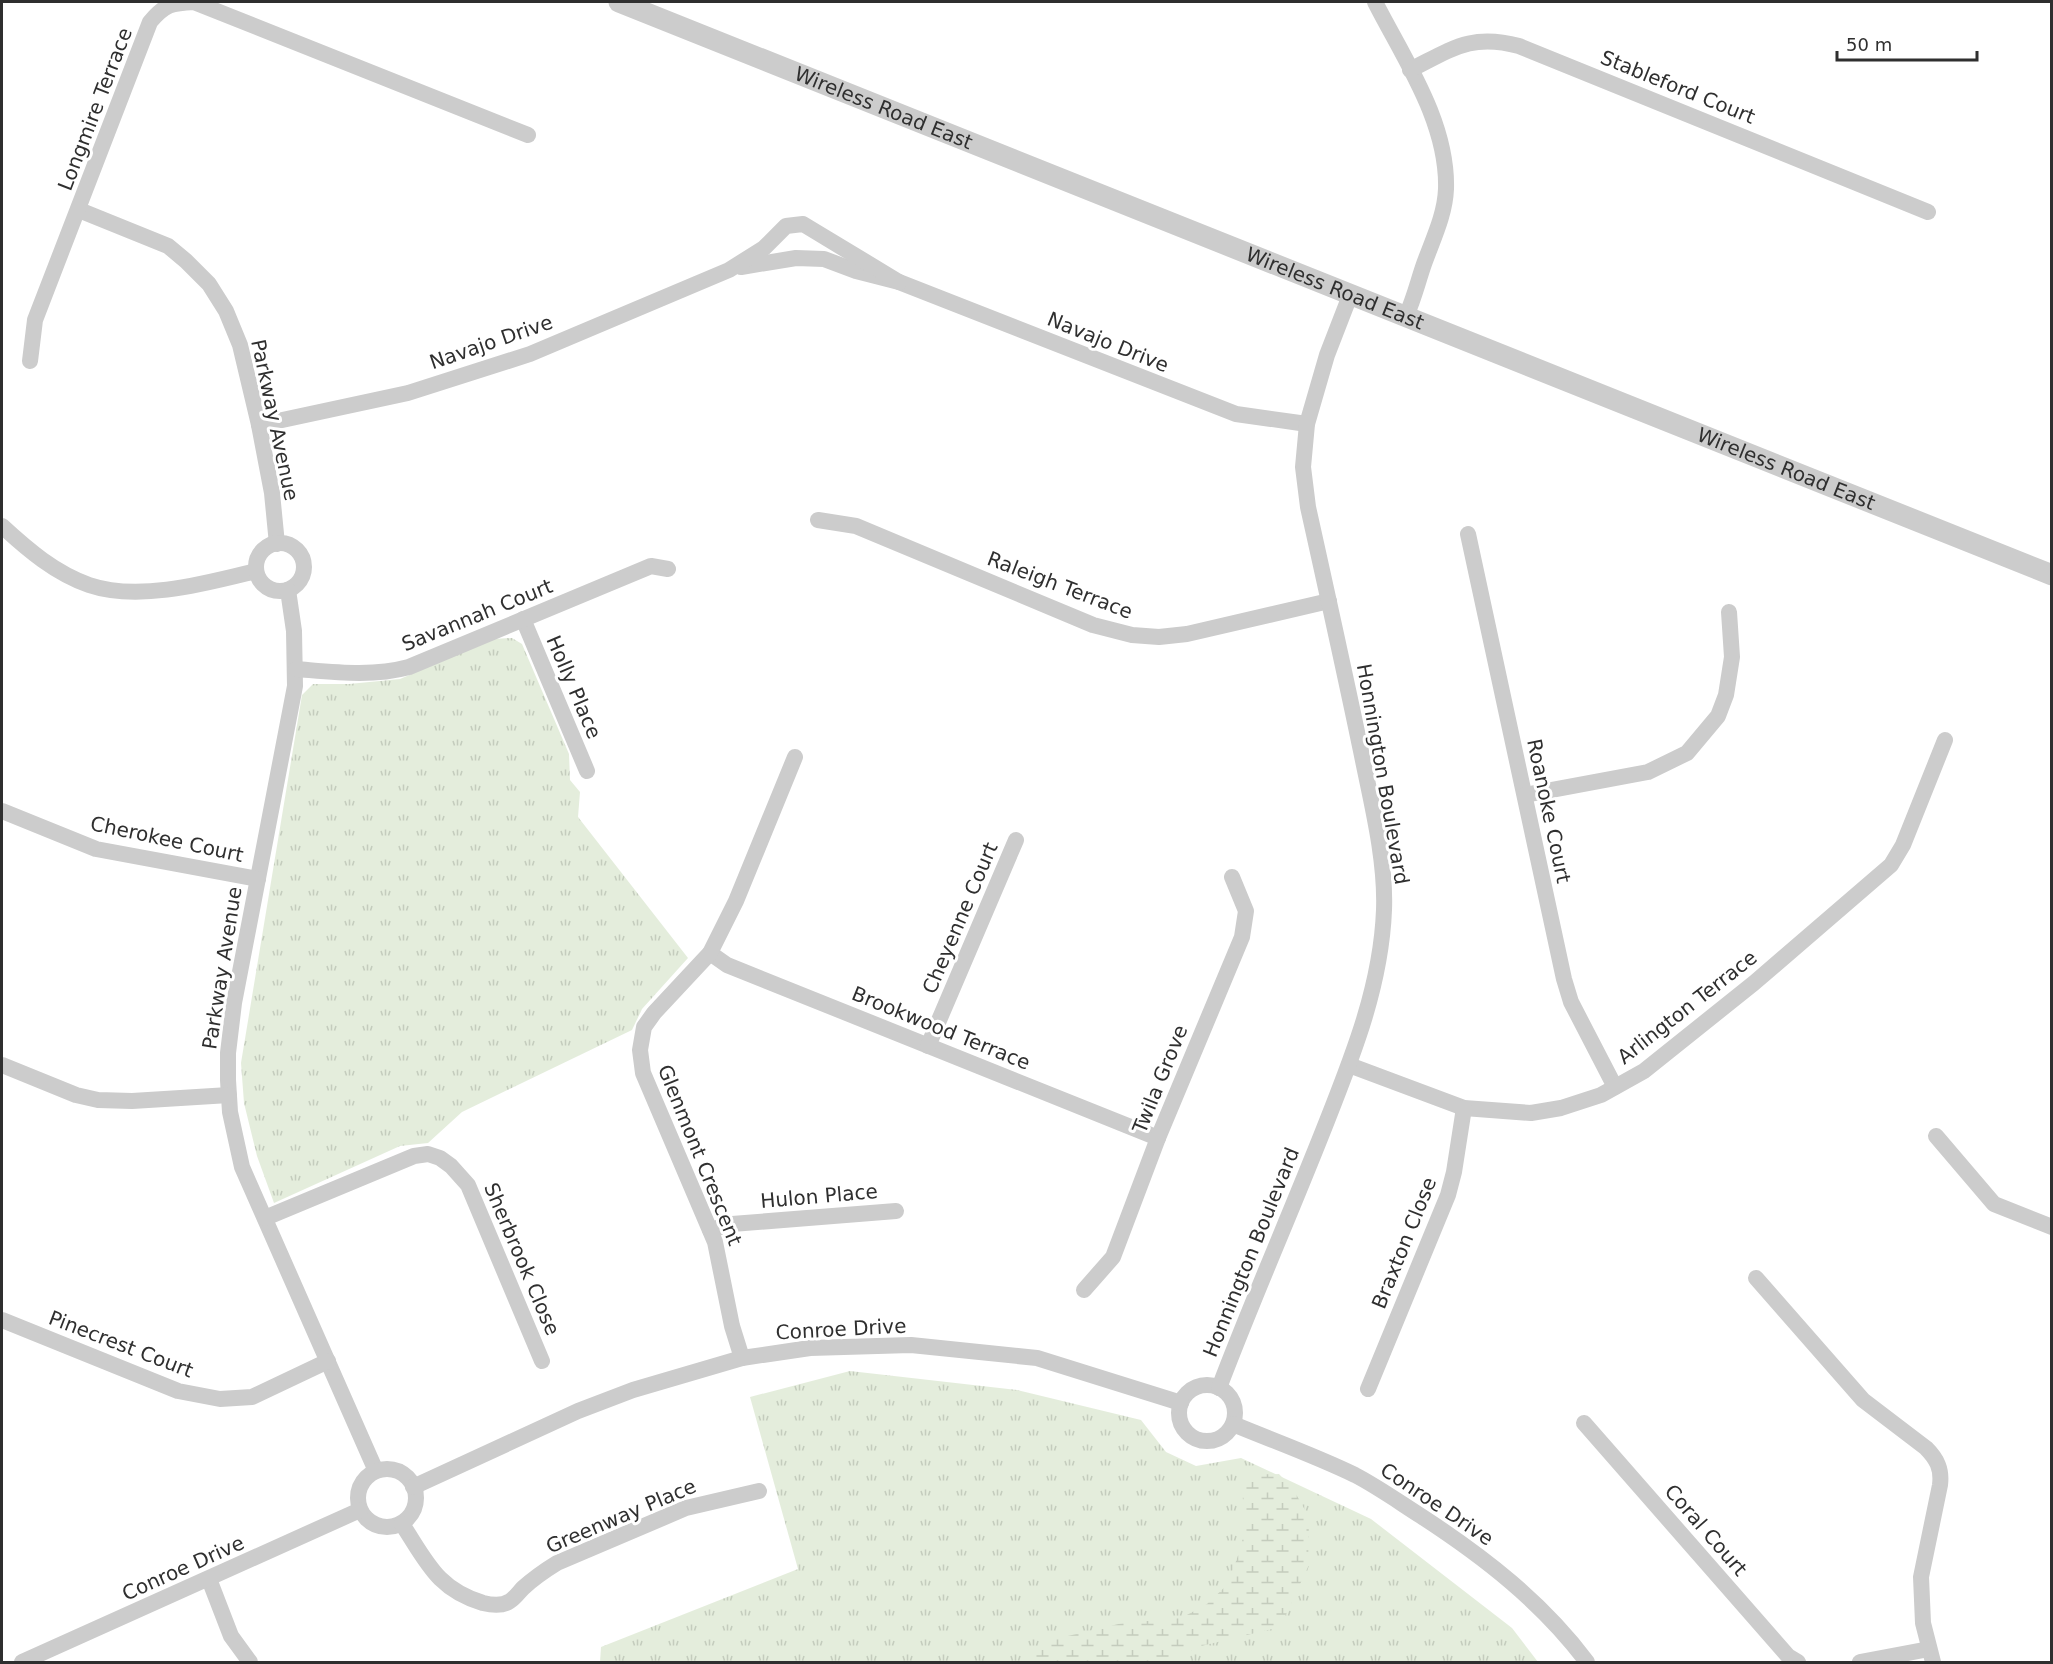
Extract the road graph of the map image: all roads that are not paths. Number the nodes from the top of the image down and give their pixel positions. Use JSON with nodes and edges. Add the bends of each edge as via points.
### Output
{"nodes":[{"id":1,"x":619,"y":2,"type":"edge"},
{"id":2,"x":1374,"y":2,"type":"edge"},
{"id":3,"x":1410,"y":70,"type":"junction"},
{"id":4,"x":528,"y":135,"type":"dead end"},
{"id":5,"x":79,"y":210,"type":"junction"},
{"id":6,"x":1928,"y":212,"type":"dead end"},
{"id":7,"x":729,"y":270,"type":"junction"},
{"id":8,"x":899,"y":282,"type":"junction"},
{"id":9,"x":1351,"y":293,"type":"junction"},
{"id":10,"x":1406,"y":316,"type":"junction"},
{"id":11,"x":30,"y":361,"type":"dead end"},
{"id":12,"x":1307,"y":424,"type":"junction"},
{"id":13,"x":259,"y":425,"type":"junction"},
{"id":14,"x":818,"y":520,"type":"dead end"},
{"id":15,"x":2,"y":526,"type":"edge"},
{"id":16,"x":1468,"y":534,"type":"dead end"},
{"id":17,"x":277,"y":544,"type":"junction"},
{"id":18,"x":669,"y":569,"type":"dead end"},
{"id":19,"x":256,"y":571,"type":"junction"},
{"id":20,"x":2052,"y":575,"type":"edge"},
{"id":21,"x":288,"y":590,"type":"junction"},
{"id":22,"x":1329,"y":601,"type":"junction"},
{"id":23,"x":1730,"y":612,"type":"dead end"},
{"id":24,"x":523,"y":619,"type":"junction"},
{"id":25,"x":296,"y":669,"type":"junction"},
{"id":26,"x":1945,"y":740,"type":"dead end"},
{"id":27,"x":795,"y":757,"type":"dead end"},
{"id":28,"x":587,"y":771,"type":"dead end"},
{"id":29,"x":1525,"y":795,"type":"junction"},
{"id":30,"x":2,"y":811,"type":"edge"},
{"id":31,"x":1016,"y":840,"type":"dead end"},
{"id":32,"x":1232,"y":877,"type":"dead end"},
{"id":33,"x":258,"y":879,"type":"junction"},
{"id":34,"x":710,"y":952,"type":"junction"},
{"id":35,"x":928,"y":1046,"type":"junction"},
{"id":36,"x":2,"y":1065,"type":"edge"},
{"id":37,"x":1349,"y":1065,"type":"junction"},
{"id":38,"x":1615,"y":1088,"type":"junction"},
{"id":39,"x":229,"y":1095,"type":"junction"},
{"id":40,"x":1464,"y":1108,"type":"junction"},
{"id":41,"x":1936,"y":1136,"type":"dead end"},
{"id":42,"x":1158,"y":1138,"type":"junction"},
{"id":43,"x":896,"y":1211,"type":"dead end"},
{"id":44,"x":264,"y":1218,"type":"junction"},
{"id":45,"x":2052,"y":1227,"type":"edge"},
{"id":46,"x":710,"y":1230,"type":"junction"},
{"id":47,"x":1756,"y":1278,"type":"dead end"},
{"id":48,"x":1084,"y":1290,"type":"dead end"},
{"id":49,"x":2,"y":1320,"type":"edge"},
{"id":50,"x":742,"y":1359,"type":"junction"},
{"id":51,"x":328,"y":1361,"type":"junction"},
{"id":52,"x":542,"y":1361,"type":"dead end"},
{"id":53,"x":1219,"y":1388,"type":"junction"},
{"id":54,"x":1368,"y":1389,"type":"dead end"},
{"id":55,"x":1181,"y":1403,"type":"junction"},
{"id":56,"x":1584,"y":1423,"type":"dead end"},
{"id":57,"x":1233,"y":1424,"type":"junction"},
{"id":58,"x":376,"y":1471,"type":"junction"},
{"id":59,"x":414,"y":1487,"type":"junction"},
{"id":60,"x":759,"y":1491,"type":"dead end"},
{"id":61,"x":360,"y":1510,"type":"junction"},
{"id":62,"x":402,"y":1524,"type":"junction"},
{"id":63,"x":208,"y":1579,"type":"junction"},
{"id":64,"x":1931,"y":1656,"type":"edge"},
{"id":65,"x":22,"y":1662,"type":"edge"},
{"id":66,"x":250,"y":1662,"type":"edge"},
{"id":67,"x":1587,"y":1662,"type":"edge"},
{"id":68,"x":1798,"y":1662,"type":"edge"},
{"id":69,"x":1860,"y":1662,"type":"edge"}],
"edges":[{"from":1,"to":9,"type":"street","name":"Wireless Road East"},
{"from":2,"to":3,"type":"street"},
{"from":3,"to":6,"type":"street","name":"Stableford Court","via":[[1463,44],[1483,40],[1510,44]]},
{"from":3,"to":10,"type":"street","via":[[1441,140],[1446,190],[1440,221]]},
{"from":4,"to":5,"type":"street","name":"Longmire Terrace","via":[[194,2],[177,3],[160,9],[150,22]]},
{"from":5,"to":11,"type":"street","name":"Longmire Terrace","via":[[35,320]]},
{"from":5,"to":13,"type":"street","name":"Parkway Avenue","via":[[168,246],[208,284],[226,311],[240,345]]},
{"from":7,"to":8,"type":"street","name":"Navajo Drive","via":[[796,258],[824,259]]},
{"from":7,"to":8,"type":"street","name":"Navajo Drive","via":[[764,248],[786,226],[803,224]]},
{"from":7,"to":13,"type":"street","name":"Navajo Drive","via":[[530,354],[408,393]]},
{"from":8,"to":12,"type":"street","name":"Navajo Drive","via":[[1236,414]]},
{"from":9,"to":10,"type":"street","name":"Wireless Road East"},
{"from":9,"to":12,"type":"street","name":"Honnington Boulevard","via":[[1327,355]]},
{"from":10,"to":20,"type":"street","name":"Wireless Road East"},
{"from":12,"to":22,"type":"street","name":"Honnington Boulevard","via":[[1303,467]]},
{"from":13,"to":17,"type":"street","name":"Parkway Avenue"},
{"from":14,"to":22,"type":"street","name":"Raleigh Terrace","via":[[856,526],[1093,625],[1132,635],[1187,634]]},
{"from":15,"to":19,"type":"street","via":[[50,566],[89,585],[114,590],[145,591],[201,584]]},
{"from":16,"to":29,"type":"street","name":"Roanoke Court"},
{"from":17,"to":19,"type":"street","via":[[263,551]]},
{"from":17,"to":21,"type":"street","via":[[298,551],[305,568],[298,585]]},
{"from":18,"to":24,"type":"street","name":"Savannah Court","via":[[651,566]]},
{"from":19,"to":21,"type":"street","via":[[264,585],[280,592]]},
{"from":21,"to":25,"type":"street","name":"Parkway Avenue"},
{"from":22,"to":37,"type":"street","name":"Honnington Boulevard","via":[[1384,880],[1384,912],[1374,985]]},
{"from":23,"to":29,"type":"street","via":[[1732,657],[1726,695],[1718,716],[1687,753],[1648,772]]},
{"from":24,"to":25,"type":"street","name":"Savannah Court","via":[[395,671]]},
{"from":24,"to":28,"type":"street","name":"Holly Place"},
{"from":25,"to":33,"type":"street","name":"Parkway Avenue"},
{"from":26,"to":38,"type":"street","name":"Arlington Terrace","via":[[1892,865],[1754,983],[1644,1071]]},
{"from":27,"to":34,"type":"street","name":"Glenmont Crescent","via":[[736,902]]},
{"from":29,"to":38,"type":"street","name":"Roanoke Court","via":[[1571,1002]]},
{"from":30,"to":33,"type":"street","name":"Cherokee Court","via":[[96,849]]},
{"from":31,"to":35,"type":"street","name":"Cheyenne Court"},
{"from":32,"to":42,"type":"street","name":"Twila Grove","via":[[1246,911],[1242,937]]},
{"from":33,"to":39,"type":"street","name":"Parkway Avenue","via":[[230,1028]]},
{"from":34,"to":35,"type":"street","name":"Brookwood Terrace","via":[[727,965]]},
{"from":34,"to":46,"type":"street","name":"Glenmont Crescent","via":[[644,1027],[640,1060]]},
{"from":35,"to":42,"type":"street","name":"Brookwood Terrace"},
{"from":36,"to":39,"type":"street","via":[[98,1100]]},
{"from":37,"to":40,"type":"street","name":"Arlington Terrace"},
{"from":37,"to":53,"type":"street","name":"Honnington Boulevard"},
{"from":38,"to":40,"type":"street","name":"Arlington Terrace","via":[[1561,1108],[1531,1113]]},
{"from":39,"to":44,"type":"street","name":"Parkway Avenue","via":[[242,1167]]},
{"from":40,"to":54,"type":"street","name":"Braxton Close","via":[[1448,1194]]},
{"from":41,"to":45,"type":"street","via":[[1994,1204]]},
{"from":42,"to":48,"type":"street","name":"Twila Grove","via":[[1113,1257]]},
{"from":43,"to":46,"type":"street","name":"Hulon Place","via":[[732,1224]]},
{"from":44,"to":51,"type":"street","name":"Parkway Avenue"},
{"from":44,"to":52,"type":"street","name":"Sherbrook Close","via":[[398,1162],[428,1154],[440,1158],[468,1185]]},
{"from":46,"to":50,"type":"street","name":"Glenmont Crescent"},
{"from":47,"to":64,"type":"street","via":[[1863,1400],[1926,1448],[1938,1465],[1940,1485],[1921,1577],[1923,1623]]},
{"from":49,"to":51,"type":"street","name":"Pinecrest Court","via":[[178,1391],[200,1396],[252,1396]]},
{"from":50,"to":55,"type":"street","name":"Conroe Drive","via":[[810,1348],[946,1348],[1037,1358]]},
{"from":50,"to":59,"type":"street","name":"Conroe Drive","via":[[600,1402]]},
{"from":51,"to":58,"type":"street","name":"Parkway Avenue"},
{"from":53,"to":55,"type":"street","via":[[1196,1388]]},
{"from":53,"to":57,"type":"street","via":[[1233,1401]]},
{"from":55,"to":57,"type":"street","via":[[1181,1425],[1197,1439],[1220,1438]]},
{"from":56,"to":68,"type":"street","name":"Coral Court","via":[[1788,1656]]},
{"from":57,"to":67,"type":"street","name":"Conroe Drive","via":[[1353,1474],[1460,1541],[1537,1604]]},
{"from":58,"to":59,"type":"street","via":[[400,1471]]},
{"from":58,"to":61,"type":"street","via":[[360,1486]]},
{"from":59,"to":62,"type":"street","via":[[414,1509]]},
{"from":60,"to":62,"type":"street","name":"Greenway Place","via":[[686,1508],[557,1563],[500,1605],[471,1599],[442,1582]]},
{"from":61,"to":62,"type":"street","via":[[375,1525]]},
{"from":61,"to":63,"type":"street","name":"Conroe Drive"},
{"from":63,"to":65,"type":"street","name":"Conroe Drive"},
{"from":63,"to":66,"type":"street","via":[[231,1636]]},
{"from":64,"to":69,"type":"street"}]}
